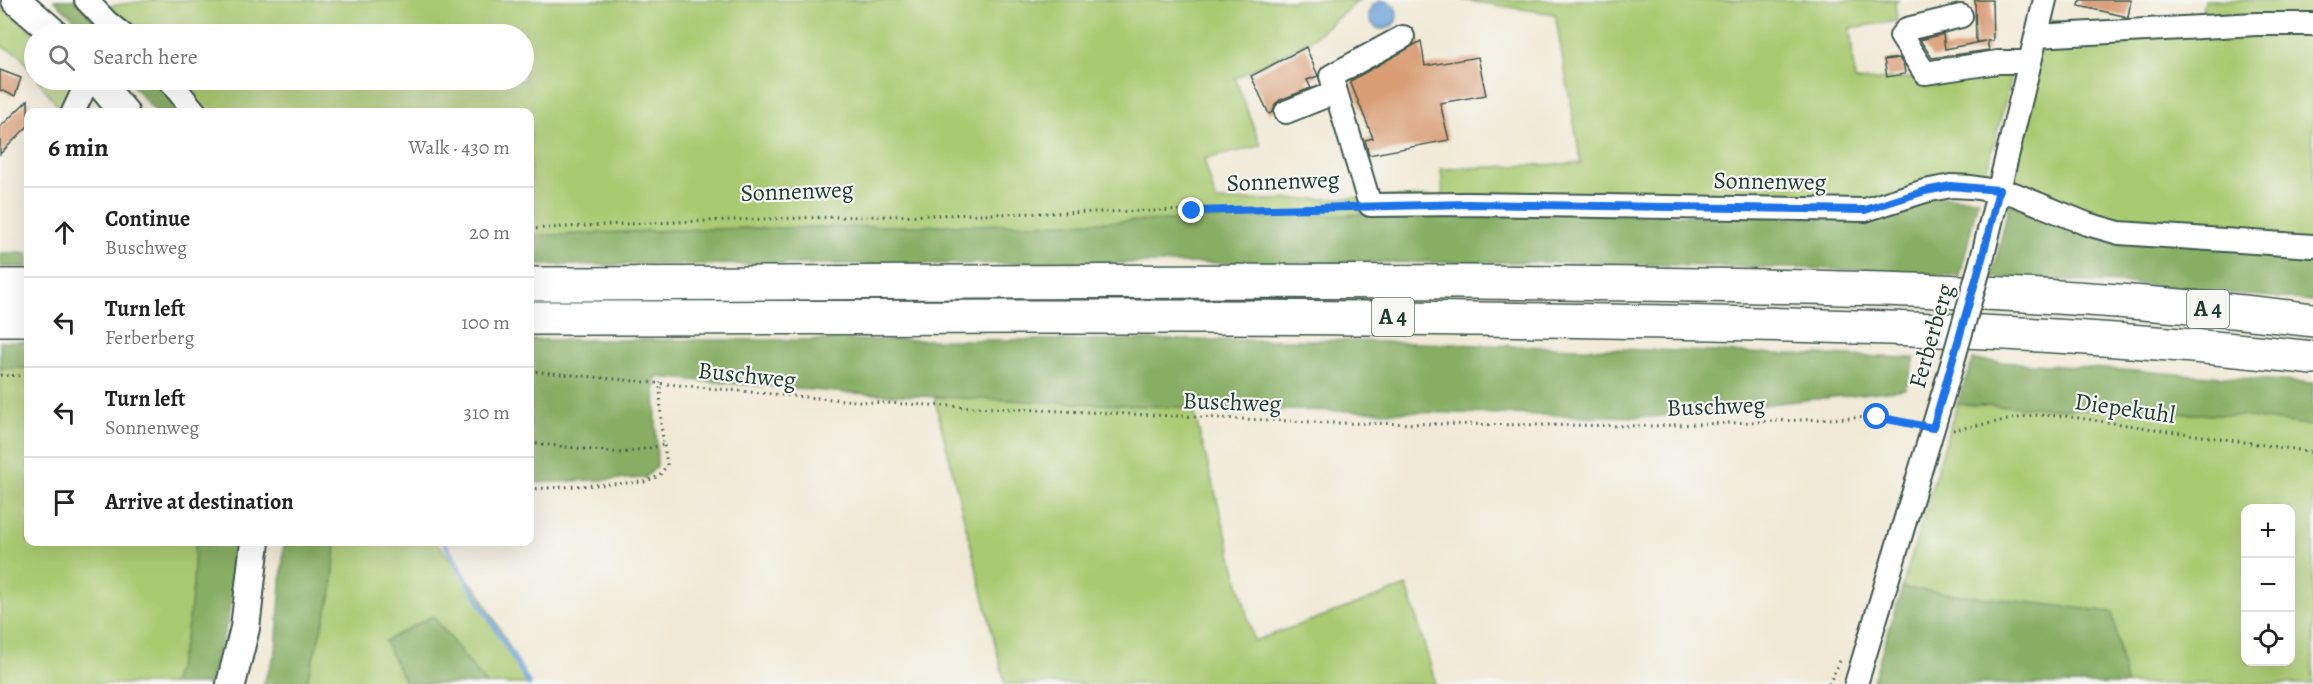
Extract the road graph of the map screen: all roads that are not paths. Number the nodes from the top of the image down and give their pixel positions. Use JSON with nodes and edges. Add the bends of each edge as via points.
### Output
{"nodes":[{"id":1,"x":16,"y":0,"type":"edge"},
{"id":2,"x":86,"y":0,"type":"edge"},
{"id":3,"x":2046,"y":0,"type":"edge"},
{"id":4,"x":1961,"y":16,"type":"dead end"},
{"id":5,"x":43,"y":24,"type":"edge"},
{"id":6,"x":110,"y":24,"type":"edge"},
{"id":7,"x":2313,"y":24,"type":"edge"},
{"id":8,"x":2036,"y":36,"type":"junction"},
{"id":9,"x":1403,"y":37,"type":"dead end"},
{"id":10,"x":2030,"y":62,"type":"junction"},
{"id":11,"x":83,"y":90,"type":"edge"},
{"id":12,"x":105,"y":90,"type":"edge"},
{"id":13,"x":178,"y":90,"type":"edge"},
{"id":14,"x":1336,"y":92,"type":"junction"},
{"id":15,"x":74,"y":108,"type":"edge"},
{"id":16,"x":120,"y":108,"type":"edge"},
{"id":17,"x":192,"y":108,"type":"edge"},
{"id":18,"x":1286,"y":112,"type":"dead end"},
{"id":19,"x":1999,"y":190,"type":"junction"},
{"id":20,"x":2313,"y":246,"type":"edge"},
{"id":21,"x":534,"y":284,"type":"edge"},
{"id":22,"x":24,"y":285,"type":"edge"},
{"id":23,"x":0,"y":286,"type":"edge"},
{"id":24,"x":534,"y":318,"type":"edge"},
{"id":25,"x":0,"y":319,"type":"edge"},
{"id":26,"x":24,"y":319,"type":"edge"},
{"id":27,"x":2313,"y":320,"type":"edge"},
{"id":28,"x":2313,"y":358,"type":"edge"},
{"id":29,"x":255,"y":546,"type":"edge"},
{"id":30,"x":231,"y":684,"type":"edge"},
{"id":31,"x":1856,"y":684,"type":"edge"}],
"edges":[{"from":1,"to":5,"type":"main road"},
{"from":2,"to":6,"type":"street"},
{"from":3,"to":8,"type":"street","name":"Ferberberg"},
{"from":4,"to":10,"type":"street","via":[[1907,29],[1901,36],[1925,73],[1998,62]]},
{"from":7,"to":8,"type":"street"},
{"from":8,"to":10,"type":"street","name":"Ferberberg"},
{"from":9,"to":14,"type":"street","via":[[1331,76]]},
{"from":10,"to":19,"type":"street","name":"Ferberberg"},
{"from":11,"to":15,"type":"street"},
{"from":12,"to":16,"type":"main road"},
{"from":13,"to":17,"type":"street"},
{"from":14,"to":18,"type":"street"},
{"from":14,"to":19,"type":"street","name":"Sonnenweg","via":[[1370,205],[1865,210],[1951,186]]},
{"from":19,"to":20,"type":"street","name":"Sonnenweg","via":[[2119,233]]},
{"from":19,"to":31,"type":"street","name":"Ferberberg","bridge":true,"via":[[1951,368]]},
{"from":21,"to":27,"type":"highway","number":"A 4","via":[[1397,281],[1814,286],[2102,301]]},
{"from":22,"to":23,"type":"highway"},
{"from":24,"to":28,"type":"highway","number":"A 4","via":[[1402,317],[1804,325],[2133,340]]},
{"from":25,"to":26,"type":"highway"},
{"from":29,"to":30,"type":"main road","via":[[244,628]]}]}
